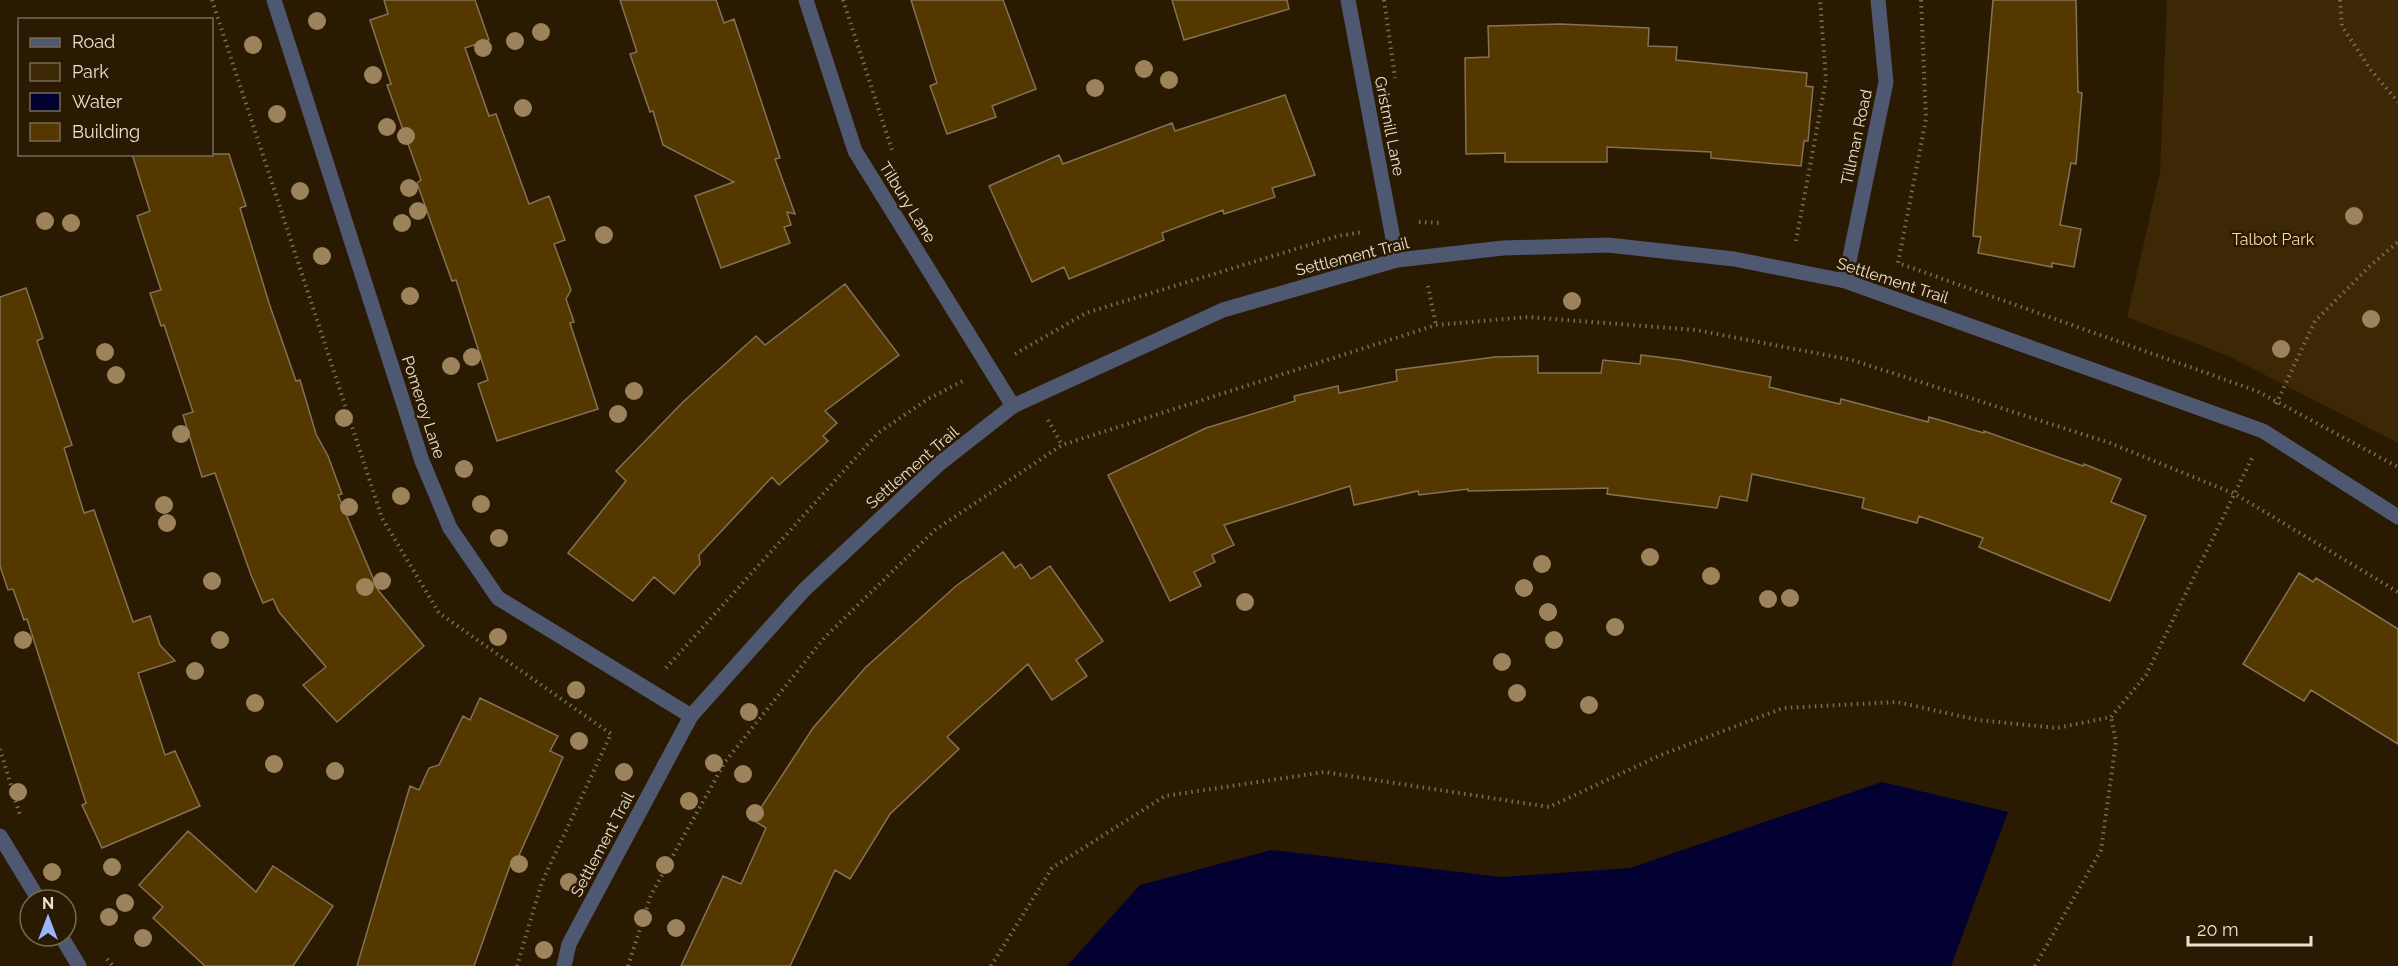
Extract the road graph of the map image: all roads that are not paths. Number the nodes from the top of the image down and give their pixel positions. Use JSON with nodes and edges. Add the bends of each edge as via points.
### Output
{"nodes":[{"id":1,"x":274,"y":0,"type":"edge"},
{"id":2,"x":806,"y":0,"type":"edge"},
{"id":3,"x":1348,"y":0,"type":"edge"},
{"id":4,"x":1878,"y":0,"type":"edge"},
{"id":5,"x":1397,"y":260,"type":"junction"},
{"id":6,"x":1845,"y":281,"type":"junction"},
{"id":7,"x":1013,"y":406,"type":"junction"},
{"id":8,"x":2398,"y":517,"type":"edge"},
{"id":9,"x":691,"y":716,"type":"junction"},
{"id":10,"x":0,"y":836,"type":"edge"},
{"id":11,"x":32,"y":888,"type":"edge"},
{"id":12,"x":68,"y":948,"type":"edge"},
{"id":13,"x":79,"y":966,"type":"edge"},
{"id":14,"x":564,"y":966,"type":"edge"}],
"edges":[{"from":1,"to":9,"type":"street","name":"Pomeroy Lane","via":[[422,461],[450,528],[498,598]]},
{"from":2,"to":7,"type":"street","name":"Tilbury Lane","via":[[855,151]]},
{"from":3,"to":5,"type":"street","name":"Gristmill Lane"},
{"from":4,"to":6,"type":"street","name":"Tillman Road","via":[[1886,82]]},
{"from":5,"to":6,"type":"street","name":"Settlement Trail","via":[[1503,248],[1608,245],[1734,259]]},
{"from":5,"to":7,"type":"street","name":"Settlement Trail","via":[[1223,310]]},
{"from":6,"to":8,"type":"street","name":"Settlement Trail","via":[[2263,432]]},
{"from":7,"to":9,"type":"street","name":"Settlement Trail","via":[[939,464],[804,590]]},
{"from":9,"to":14,"type":"street","name":"Settlement Trail","via":[[568,944]]},
{"from":10,"to":11,"type":"street"},
{"from":12,"to":13,"type":"street"}]}
